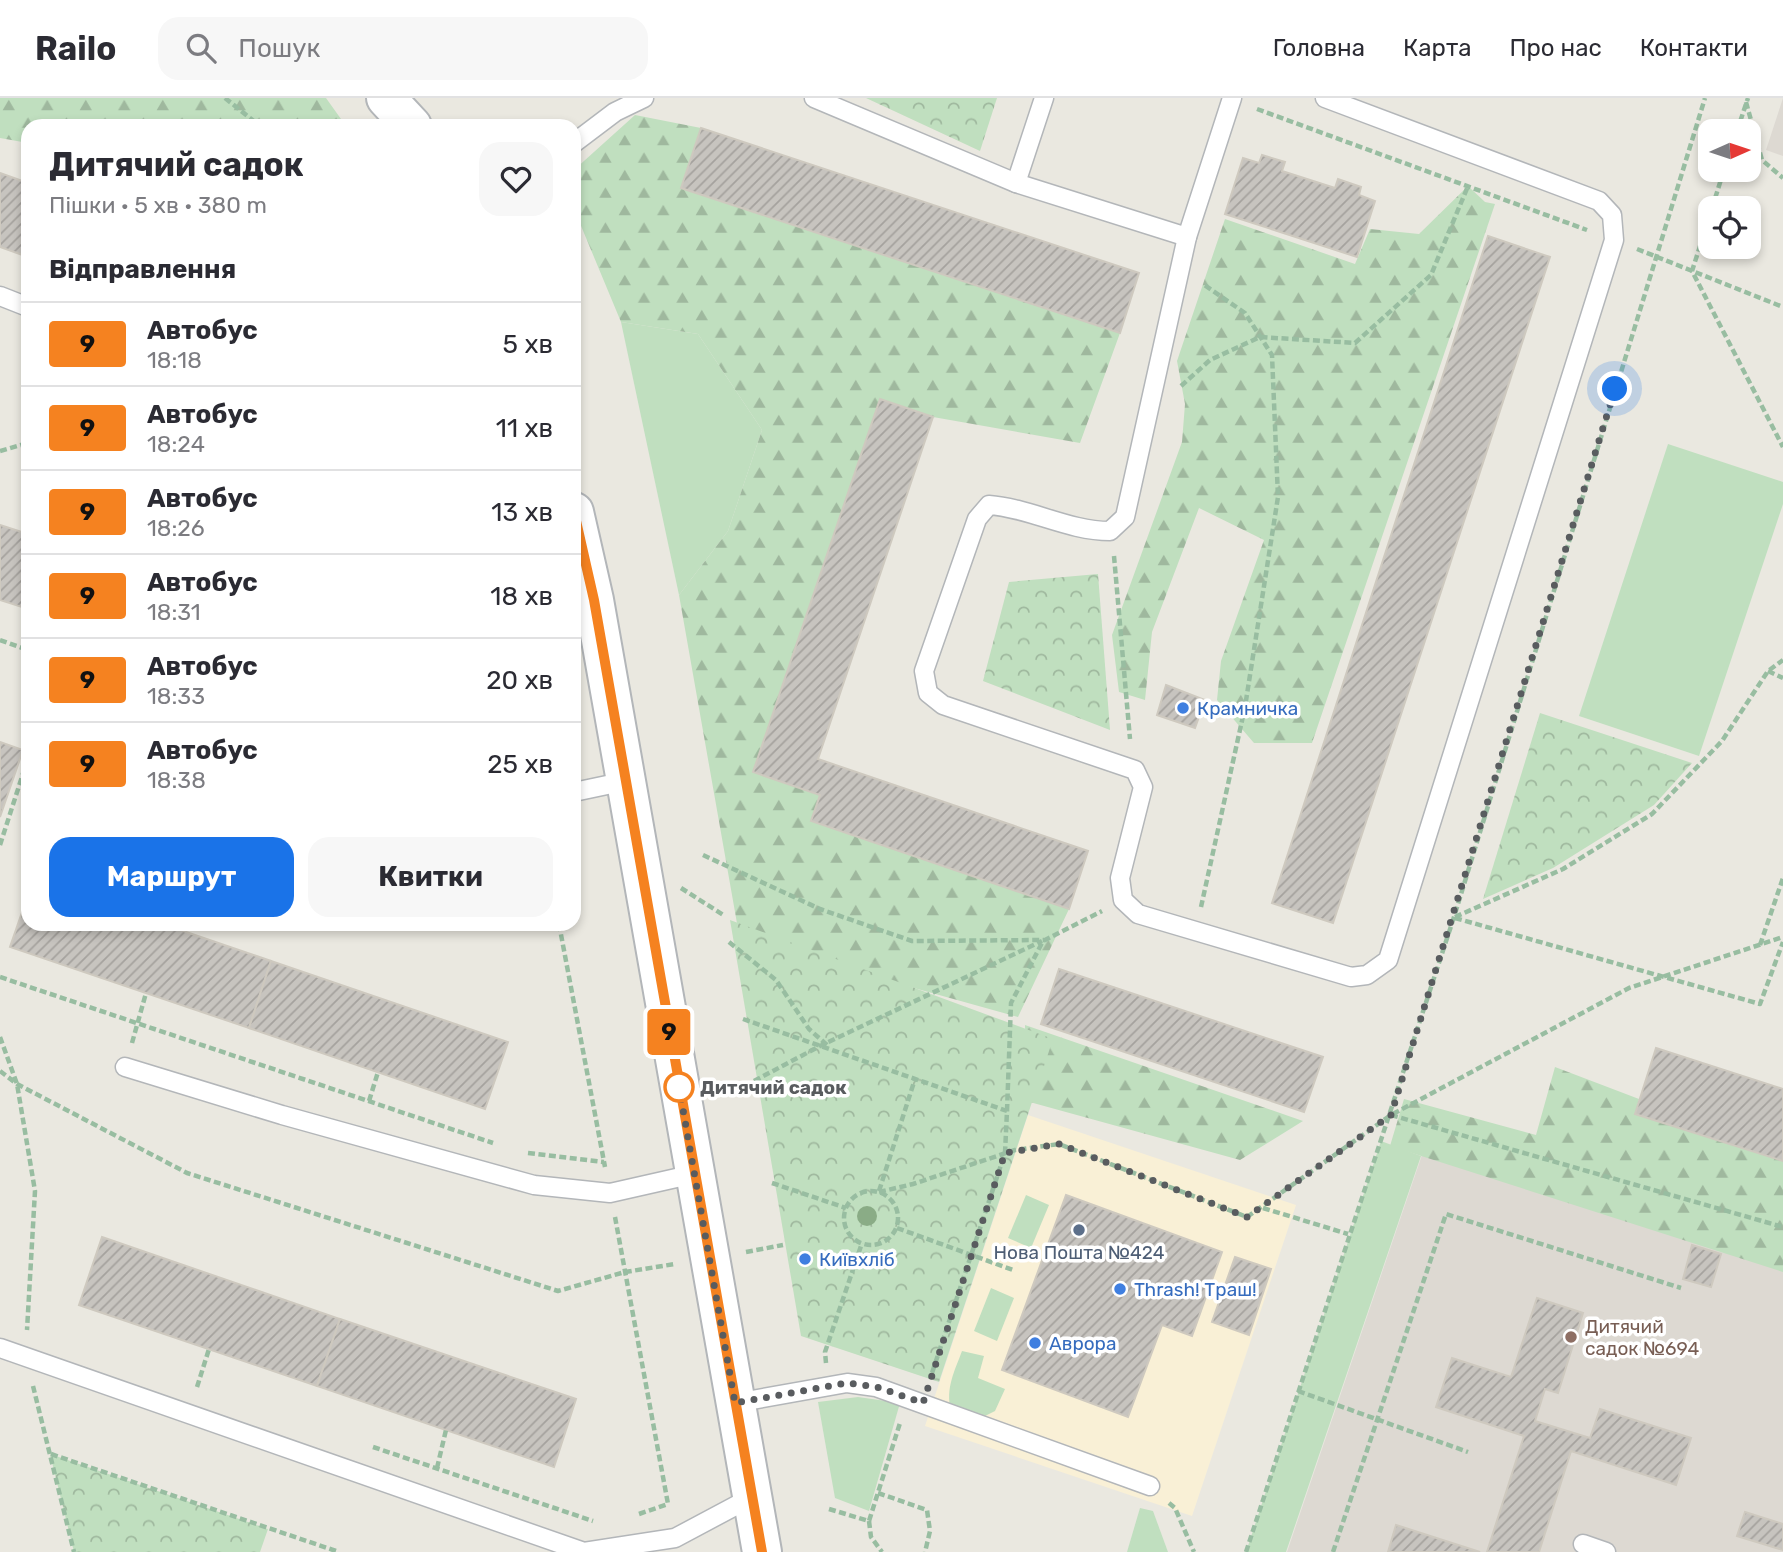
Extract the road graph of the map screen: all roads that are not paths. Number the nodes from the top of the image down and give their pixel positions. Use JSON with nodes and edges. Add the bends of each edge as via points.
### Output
{"nodes":[{"id":1,"x":386,"y":98,"type":"edge"},
{"id":2,"x":644,"y":98,"type":"edge"},
{"id":3,"x":814,"y":98,"type":"edge"},
{"id":4,"x":1044,"y":98,"type":"edge"},
{"id":5,"x":1325,"y":98,"type":"edge"},
{"id":6,"x":1231,"y":99,"type":"edge"},
{"id":7,"x":406,"y":119,"type":"edge"},
{"id":8,"x":581,"y":138,"type":"edge"},
{"id":9,"x":1016,"y":183,"type":"junction"},
{"id":10,"x":1187,"y":237,"type":"junction"},
{"id":11,"x":0,"y":296,"type":"edge"},
{"id":12,"x":21,"y":304,"type":"edge"},
{"id":13,"x":581,"y":543,"type":"edge"},
{"id":14,"x":626,"y":781,"type":"junction"},
{"id":15,"x":581,"y":791,"type":"edge"},
{"id":16,"x":125,"y":1067,"type":"road end"},
{"id":17,"x":694,"y":1174,"type":"junction"},
{"id":18,"x":0,"y":1348,"type":"edge"},
{"id":19,"x":735,"y":1403,"type":"junction"},
{"id":20,"x":1150,"y":1486,"type":"road end"},
{"id":21,"x":752,"y":1497,"type":"junction"},
{"id":22,"x":1583,"y":1544,"type":"dead end"},
{"id":23,"x":762,"y":1552,"type":"edge"},
{"id":24,"x":1606,"y":1552,"type":"edge"}],
"edges":[{"from":1,"to":7,"type":"street"},
{"from":2,"to":8,"type":"lane","via":[[615,112]]},
{"from":3,"to":9,"type":"lane"},
{"from":4,"to":9,"type":"lane"},
{"from":5,"to":10,"type":"lane","via":[[1599,201],[1612,215],[1614,240],[1388,960],[1367,975],[1351,977],[1138,914],[1123,900],[1120,878],[1143,787],[1135,770],[943,705],[928,692],[924,671],[977,519],[989,505],[1091,531],[1110,531],[1125,517]]},
{"from":6,"to":10,"type":"lane"},
{"from":9,"to":10,"type":"lane"},
{"from":11,"to":12,"type":"lane"},
{"from":13,"to":14,"type":"street"},
{"from":14,"to":15,"type":"lane"},
{"from":14,"to":17,"type":"street"},
{"from":16,"to":17,"type":"lane","via":[[534,1185],[610,1193]]},
{"from":17,"to":19,"type":"street"},
{"from":18,"to":21,"type":"lane","via":[[584,1552],[675,1538]]},
{"from":19,"to":20,"type":"lane","via":[[847,1383],[877,1387]]},
{"from":19,"to":21,"type":"street"},
{"from":21,"to":23,"type":"street"},
{"from":22,"to":24,"type":"lane"}]}
